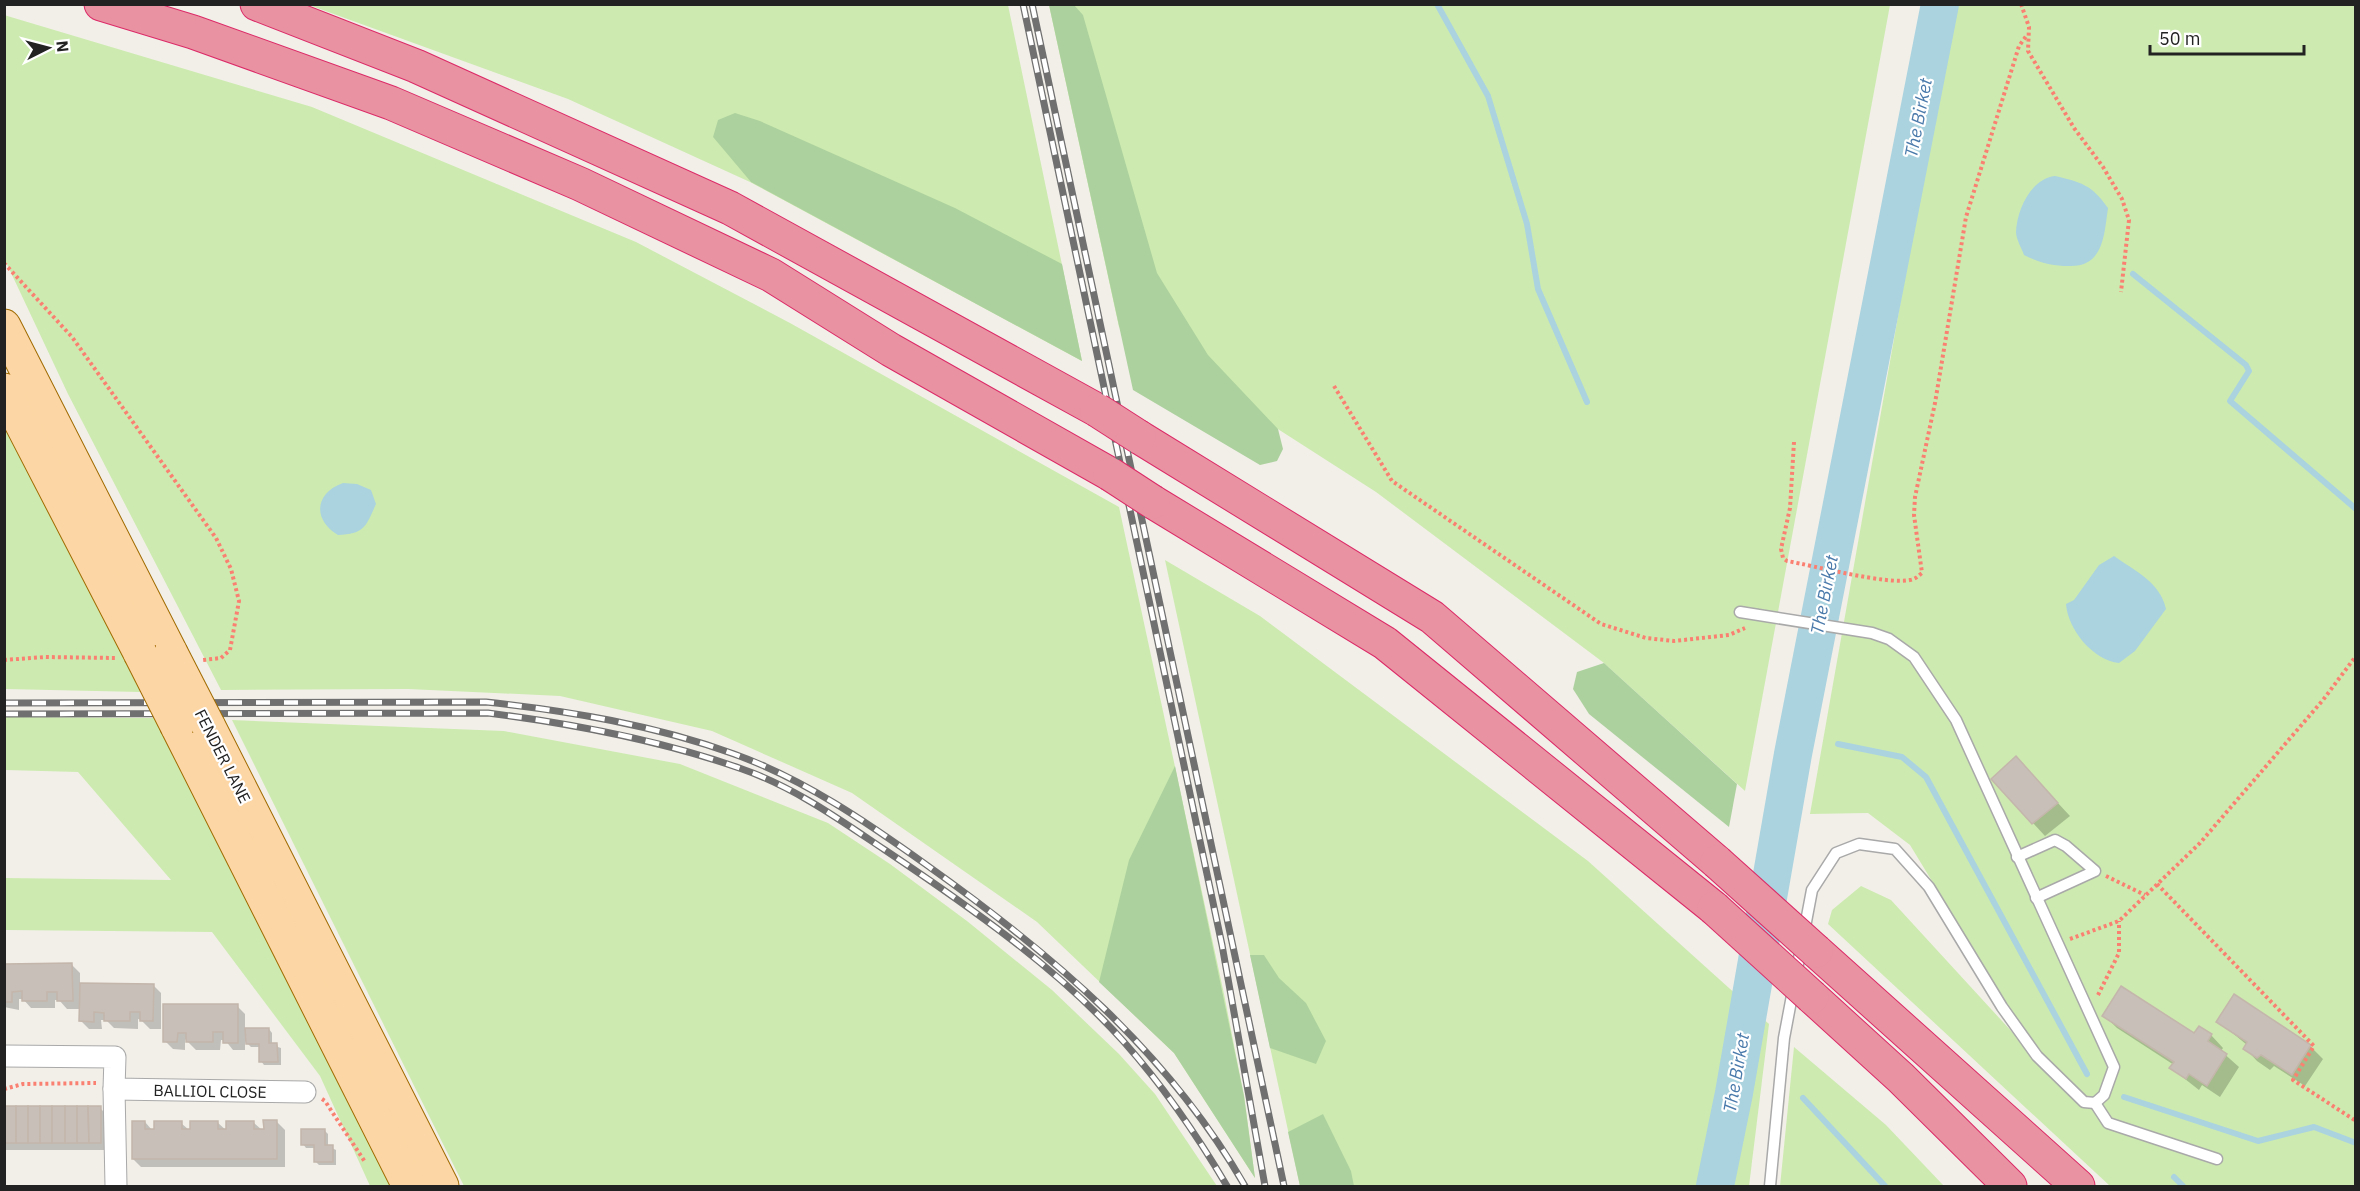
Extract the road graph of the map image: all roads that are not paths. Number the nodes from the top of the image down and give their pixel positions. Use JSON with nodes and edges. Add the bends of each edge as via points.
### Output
{"nodes":[{"id":1,"x":101,"y":4,"type":"edge"},
{"id":2,"x":257,"y":4,"type":"edge"},
{"id":3,"x":4,"y":326,"type":"edge"},
{"id":4,"x":4,"y":390,"type":"edge"},
{"id":5,"x":1740,"y":612,"type":"dead end"},
{"id":6,"x":155,"y":653,"type":"junction"},
{"id":7,"x":193,"y":726,"type":"junction"},
{"id":8,"x":2017,"y":856,"type":"junction"},
{"id":9,"x":2036,"y":898,"type":"junction"},
{"id":10,"x":1816,"y":951,"type":"junction"},
{"id":11,"x":1812,"y":997,"type":"junction"},
{"id":12,"x":4,"y":1056,"type":"edge"},
{"id":13,"x":114,"y":1086,"type":"junction"},
{"id":14,"x":305,"y":1092,"type":"road end"},
{"id":15,"x":2095,"y":1103,"type":"junction"},
{"id":16,"x":2217,"y":1159,"type":"dead end"},
{"id":17,"x":116,"y":1186,"type":"edge"},
{"id":18,"x":409,"y":1186,"type":"edge"},
{"id":19,"x":442,"y":1186,"type":"edge"},
{"id":20,"x":1770,"y":1186,"type":"edge"},
{"id":21,"x":1985,"y":1186,"type":"edge"},
{"id":22,"x":2010,"y":1186,"type":"edge"},
{"id":23,"x":2046,"y":1186,"type":"edge"},
{"id":24,"x":2079,"y":1186,"type":"edge"}],
"edges":[{"from":1,"to":11,"type":"highway","bridge":true,"via":[[193,32],[391,103],[580,184],[771,275],[891,350],[1110,474],[1385,644],[1714,908]]},
{"from":2,"to":10,"type":"highway","bridge":true,"via":[[417,66],[730,208],[1097,410],[1432,617]]},
{"from":3,"to":6,"type":"main road","name":"FENDER LANE"},
{"from":4,"to":6,"type":"main road","name":"FENDER LANE"},
{"from":5,"to":8,"type":"lane","via":[[1872,633],[1895,642],[1914,657],[1956,720]]},
{"from":6,"to":7,"type":"main road","name":"FENDER LANE","bridge":true},
{"from":7,"to":18,"type":"main road","name":"FENDER LANE"},
{"from":7,"to":19,"type":"main road","name":"FENDER LANE"},
{"from":8,"to":9,"type":"lane"},
{"from":8,"to":9,"type":"lane","via":[[2055,840],[2095,871]]},
{"from":9,"to":15,"type":"lane","via":[[2114,1067],[2104,1095]]},
{"from":10,"to":23,"type":"highway"},
{"from":10,"to":24,"type":"highway"},
{"from":11,"to":21,"type":"highway"},
{"from":11,"to":22,"type":"highway"},
{"from":12,"to":13,"type":"street","via":[[115,1057]]},
{"from":13,"to":14,"type":"street","name":"BALLIOL CLOSE"},
{"from":13,"to":17,"type":"street"},
{"from":15,"to":16,"type":"lane","via":[[2108,1123]]},
{"from":15,"to":20,"type":"lane","via":[[2084,1102],[2037,1056],[1929,887],[1895,849],[1859,844],[1836,853],[1812,890],[1784,1038]]}]}
